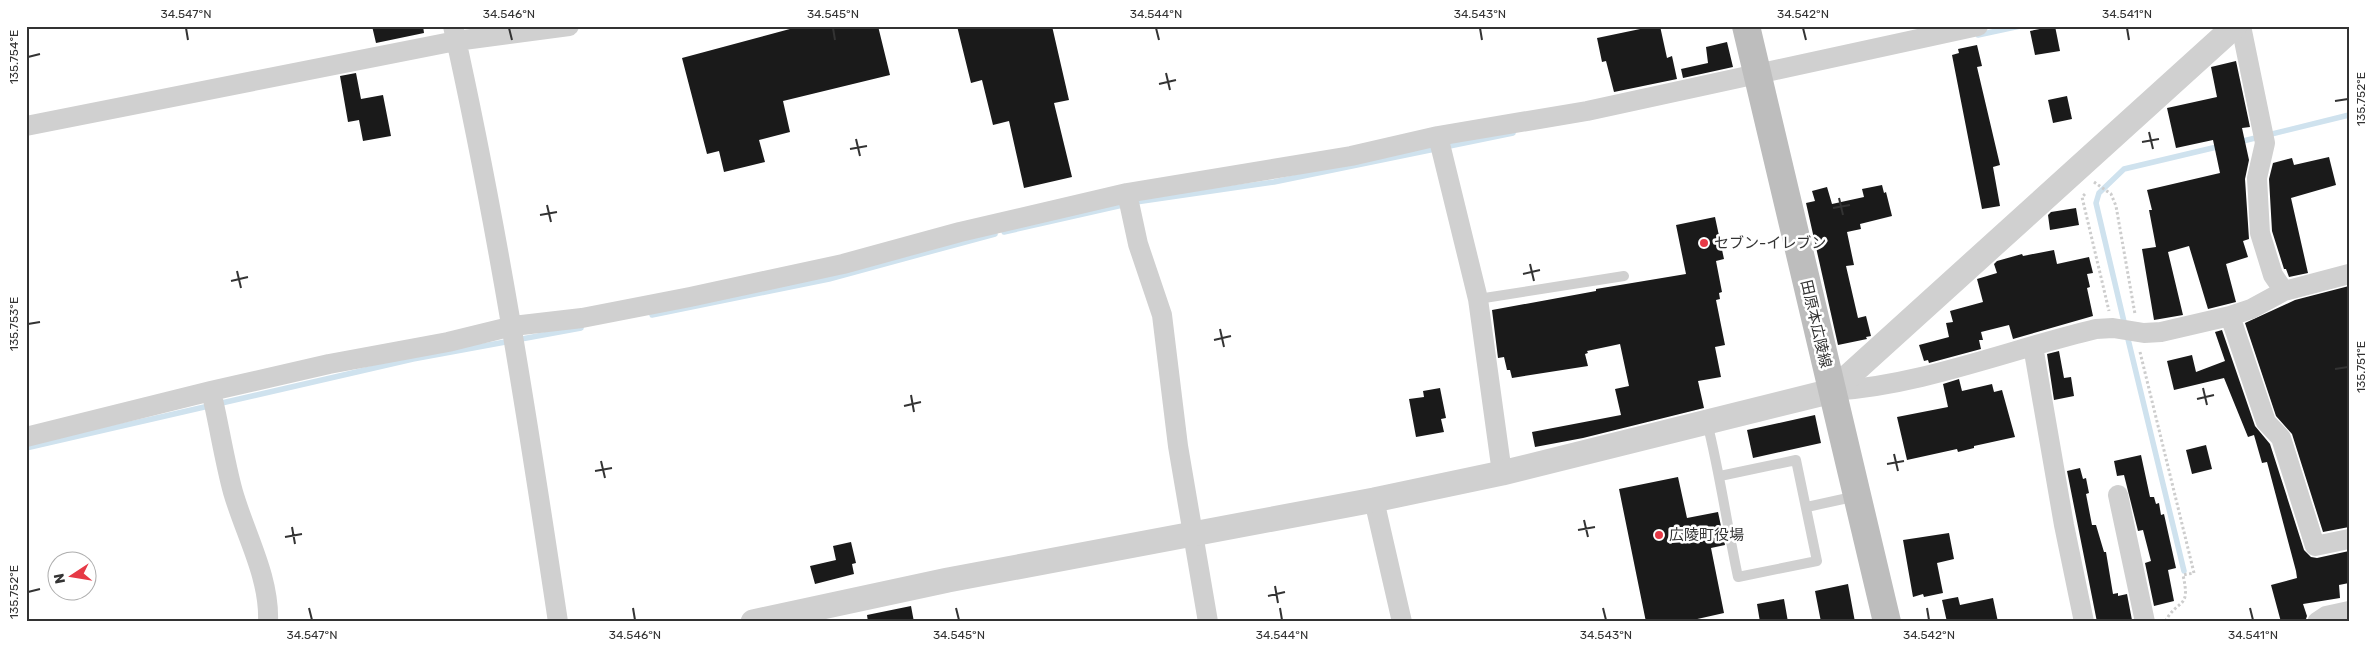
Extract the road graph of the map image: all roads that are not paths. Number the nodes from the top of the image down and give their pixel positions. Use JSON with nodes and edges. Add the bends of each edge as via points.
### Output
{"nodes":[{"id":1,"x":569,"y":26,"type":"edge"},
{"id":2,"x":1746,"y":26,"type":"edge"},
{"id":3,"x":1978,"y":26,"type":"edge"},
{"id":4,"x":2234,"y":26,"type":"edge"},
{"id":5,"x":2241,"y":26,"type":"edge"},
{"id":6,"x":454,"y":34,"type":"edge"},
{"id":7,"x":1757,"y":74,"type":"junction"},
{"id":8,"x":26,"y":126,"type":"edge"},
{"id":9,"x":1440,"y":145,"type":"junction"},
{"id":10,"x":1129,"y":203,"type":"junction"},
{"id":11,"x":2349,"y":274,"type":"edge"},
{"id":12,"x":1624,"y":276,"type":"dead end"},
{"id":13,"x":2284,"y":291,"type":"junction"},
{"id":14,"x":1478,"y":299,"type":"junction"},
{"id":15,"x":2230,"y":316,"type":"junction"},
{"id":16,"x":513,"y":326,"type":"junction"},
{"id":17,"x":2033,"y":346,"type":"junction"},
{"id":18,"x":211,"y":391,"type":"junction"},
{"id":19,"x":1832,"y":391,"type":"junction"},
{"id":20,"x":1707,"y":422,"type":"junction"},
{"id":21,"x":26,"y":437,"type":"edge"},
{"id":22,"x":1502,"y":473,"type":"junction"},
{"id":23,"x":1720,"y":476,"type":"junction"},
{"id":24,"x":2118,"y":495,"type":"dead end"},
{"id":25,"x":1858,"y":496,"type":"junction"},
{"id":26,"x":1374,"y":500,"type":"junction"},
{"id":27,"x":1806,"y":507,"type":"junction"},
{"id":28,"x":1192,"y":535,"type":"junction"},
{"id":29,"x":2349,"y":539,"type":"edge"},
{"id":30,"x":2349,"y":611,"type":"edge"},
{"id":31,"x":268,"y":622,"type":"edge"},
{"id":32,"x":558,"y":622,"type":"edge"},
{"id":33,"x":753,"y":622,"type":"edge"},
{"id":34,"x":1208,"y":622,"type":"edge"},
{"id":35,"x":1402,"y":622,"type":"edge"},
{"id":36,"x":1887,"y":622,"type":"edge"},
{"id":37,"x":2084,"y":622,"type":"edge"},
{"id":38,"x":2145,"y":622,"type":"edge"},
{"id":39,"x":2317,"y":622,"type":"edge"}],
"edges":[{"from":1,"to":6,"type":"street"},
{"from":2,"to":7,"type":"main road","name":"田原本広陵線"},
{"from":3,"to":7,"type":"street"},
{"from":4,"to":19,"type":"street"},
{"from":5,"to":13,"type":"street","via":[[2263,137],[2258,178],[2260,234],[2273,275]]},
{"from":6,"to":8,"type":"street"},
{"from":6,"to":16,"type":"street","via":[[486,176]]},
{"from":7,"to":9,"type":"street"},
{"from":7,"to":19,"type":"main road","name":"田原本広陵線"},
{"from":9,"to":10,"type":"street","via":[[1351,156]]},
{"from":9,"to":14,"type":"street"},
{"from":10,"to":16,"type":"street","via":[[960,232],[843,264],[690,297],[582,318]]},
{"from":10,"to":28,"type":"street","via":[[1138,244],[1162,315]]},
{"from":11,"to":13,"type":"street"},
{"from":12,"to":14,"type":"lane"},
{"from":13,"to":15,"type":"street"},
{"from":14,"to":22,"type":"street"},
{"from":15,"to":17,"type":"street","via":[[2161,332],[2096,329]]},
{"from":15,"to":29,"type":"street","via":[[2266,422],[2281,438],[2315,546]]},
{"from":16,"to":18,"type":"street"},
{"from":16,"to":32,"type":"street"},
{"from":17,"to":19,"type":"street","via":[[1964,366],[1870,387]]},
{"from":17,"to":37,"type":"street"},
{"from":18,"to":21,"type":"street"},
{"from":18,"to":31,"type":"street","via":[[233,492],[259,569]]},
{"from":19,"to":20,"type":"street"},
{"from":19,"to":25,"type":"main road","name":"田原本広陵線"},
{"from":20,"to":22,"type":"street"},
{"from":20,"to":23,"type":"lane"},
{"from":22,"to":26,"type":"street"},
{"from":23,"to":27,"type":"lane","via":[[1796,460]]},
{"from":23,"to":27,"type":"lane","via":[[1738,577],[1817,561]]},
{"from":24,"to":38,"type":"street"},
{"from":25,"to":27,"type":"lane"},
{"from":25,"to":36,"type":"main road","name":"田原本広陵線"},
{"from":26,"to":28,"type":"street"},
{"from":26,"to":35,"type":"street"},
{"from":28,"to":33,"type":"street","via":[[948,580]]},
{"from":28,"to":34,"type":"street"},
{"from":30,"to":39,"type":"street","via":[[2326,616]]}]}
